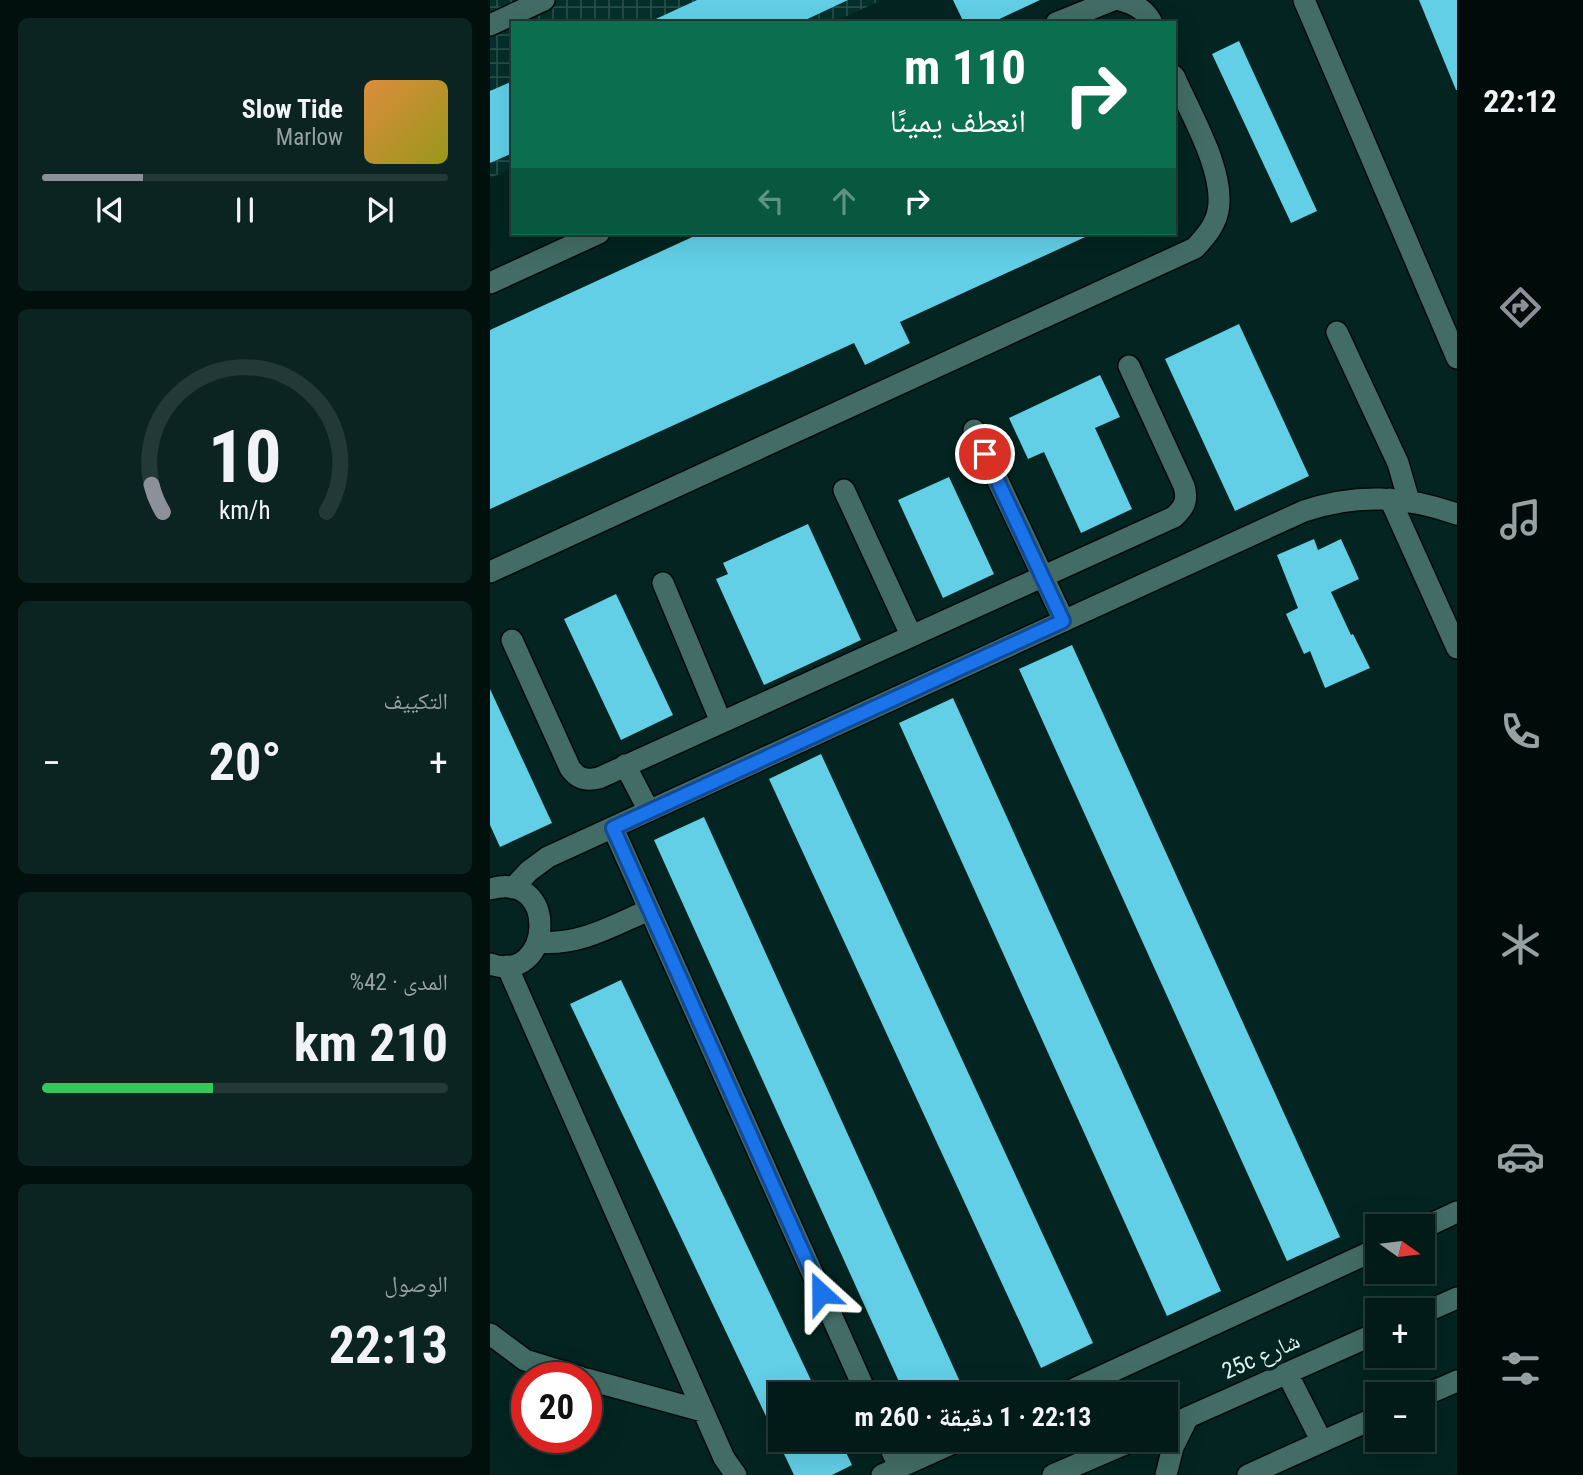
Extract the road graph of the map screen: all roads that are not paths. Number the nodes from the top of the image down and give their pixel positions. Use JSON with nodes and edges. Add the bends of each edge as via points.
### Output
{"nodes":[{"id":1,"x":544,"y":0,"type":"edge"},
{"id":2,"x":1114,"y":0,"type":"edge"},
{"id":3,"x":1120,"y":0,"type":"edge"},
{"id":4,"x":1304,"y":0,"type":"edge"},
{"id":5,"x":1060,"y":21,"type":"edge"},
{"id":6,"x":1151,"y":21,"type":"edge"},
{"id":7,"x":490,"y":25,"type":"edge"},
{"id":8,"x":1176,"y":81,"type":"edge"},
{"id":9,"x":595,"y":235,"type":"edge"},
{"id":10,"x":490,"y":283,"type":"edge"},
{"id":11,"x":1337,"y":332,"type":"dead end"},
{"id":12,"x":1457,"y":358,"type":"edge"},
{"id":13,"x":1129,"y":366,"type":"dead end"},
{"id":14,"x":974,"y":430,"type":"dead end"},
{"id":15,"x":844,"y":489,"type":"dead end"},
{"id":16,"x":1399,"y":500,"type":"junction"},
{"id":17,"x":1457,"y":514,"type":"edge"},
{"id":18,"x":490,"y":572,"type":"edge"},
{"id":19,"x":1043,"y":576,"type":"junction"},
{"id":20,"x":663,"y":583,"type":"dead end"},
{"id":21,"x":1063,"y":621,"type":"junction"},
{"id":22,"x":911,"y":635,"type":"junction"},
{"id":23,"x":512,"y":640,"type":"dead end"},
{"id":24,"x":1457,"y":648,"type":"edge"},
{"id":25,"x":721,"y":722,"type":"junction"},
{"id":26,"x":625,"y":765,"type":"junction"},
{"id":27,"x":649,"y":811,"type":"junction"},
{"id":28,"x":613,"y":828,"type":"junction"},
{"id":29,"x":513,"y":888,"type":"junction"},
{"id":30,"x":490,"y":889,"type":"edge"},
{"id":31,"x":649,"y":910,"type":"junction"},
{"id":32,"x":538,"y":942,"type":"junction"},
{"id":33,"x":496,"y":967,"type":"edge"},
{"id":34,"x":1457,"y":1212,"type":"edge"},
{"id":35,"x":1435,"y":1222,"type":"edge"},
{"id":36,"x":1365,"y":1255,"type":"edge"},
{"id":37,"x":1457,"y":1298,"type":"edge"},
{"id":38,"x":1435,"y":1308,"type":"edge"},
{"id":39,"x":490,"y":1334,"type":"edge"},
{"id":40,"x":1365,"y":1338,"type":"edge"},
{"id":41,"x":531,"y":1362,"type":"edge"},
{"id":42,"x":1287,"y":1373,"type":"junction"},
{"id":43,"x":1457,"y":1381,"type":"edge"},
{"id":44,"x":861,"y":1382,"type":"edge"},
{"id":45,"x":1089,"y":1382,"type":"edge"},
{"id":46,"x":602,"y":1383,"type":"edge"},
{"id":47,"x":1435,"y":1391,"type":"edge"},
{"id":48,"x":703,"y":1410,"type":"junction"},
{"id":49,"x":1188,"y":1417,"type":"junction"},
{"id":50,"x":1178,"y":1422,"type":"edge"},
{"id":51,"x":1365,"y":1422,"type":"edge"},
{"id":52,"x":1322,"y":1442,"type":"junction"},
{"id":53,"x":888,"y":1452,"type":"edge"},
{"id":54,"x":933,"y":1452,"type":"edge"},
{"id":55,"x":1118,"y":1452,"type":"edge"},
{"id":56,"x":1097,"y":1467,"type":"edge"},
{"id":57,"x":890,"y":1471,"type":"edge"},
{"id":58,"x":736,"y":1475,"type":"edge"},
{"id":59,"x":1053,"y":1475,"type":"edge"},
{"id":60,"x":1166,"y":1475,"type":"edge"},
{"id":61,"x":1248,"y":1475,"type":"edge"}],
"edges":[{"from":1,"to":7,"type":"street"},
{"from":2,"to":5,"type":"street"},
{"from":3,"to":6,"type":"street","via":[[1135,4]]},
{"from":4,"to":12,"type":"street"},
{"from":8,"to":18,"type":"street","via":[[1220,190],[1210,232],[1195,248]]},
{"from":9,"to":10,"type":"street"},
{"from":11,"to":16,"type":"street","via":[[1398,463]]},
{"from":13,"to":19,"type":"street","via":[[1184,486],[1187,498],[1183,509]]},
{"from":14,"to":19,"type":"street"},
{"from":15,"to":22,"type":"street"},
{"from":16,"to":17,"type":"street"},
{"from":16,"to":21,"type":"street","via":[[1335,500],[1304,510]]},
{"from":16,"to":24,"type":"street"},
{"from":19,"to":21,"type":"street"},
{"from":19,"to":22,"type":"street"},
{"from":20,"to":25,"type":"street"},
{"from":21,"to":27,"type":"street"},
{"from":22,"to":25,"type":"street"},
{"from":23,"to":26,"type":"street","via":[[577,777],[588,781]]},
{"from":25,"to":26,"type":"street"},
{"from":26,"to":27,"type":"street"},
{"from":27,"to":28,"type":"street"},
{"from":28,"to":29,"type":"street","via":[[548,858]]},
{"from":28,"to":31,"type":"street"},
{"from":29,"to":30,"type":"street"},
{"from":29,"to":32,"type":"street","via":[[537,907],[541,922]]},
{"from":31,"to":32,"type":"street","via":[[583,939]]},
{"from":31,"to":44,"type":"street"},
{"from":32,"to":33,"type":"street","via":[[522,961]]},
{"from":33,"to":48,"type":"street"},
{"from":34,"to":35,"type":"street"},
{"from":36,"to":45,"type":"street"},
{"from":37,"to":38,"type":"street"},
{"from":39,"to":41,"type":"street"},
{"from":40,"to":42,"type":"street","name":"25c شارع"},
{"from":42,"to":49,"type":"street","name":"25c شارع"},
{"from":42,"to":52,"type":"street"},
{"from":43,"to":47,"type":"street"},
{"from":46,"to":48,"type":"street"},
{"from":48,"to":58,"type":"street"},
{"from":49,"to":50,"type":"street","name":"25c شارع"},
{"from":49,"to":60,"type":"street"},
{"from":51,"to":52,"type":"street"},
{"from":52,"to":61,"type":"street"},
{"from":53,"to":57,"type":"street"},
{"from":54,"to":57,"type":"street"},
{"from":55,"to":56,"type":"street"},
{"from":56,"to":59,"type":"street"}]}
